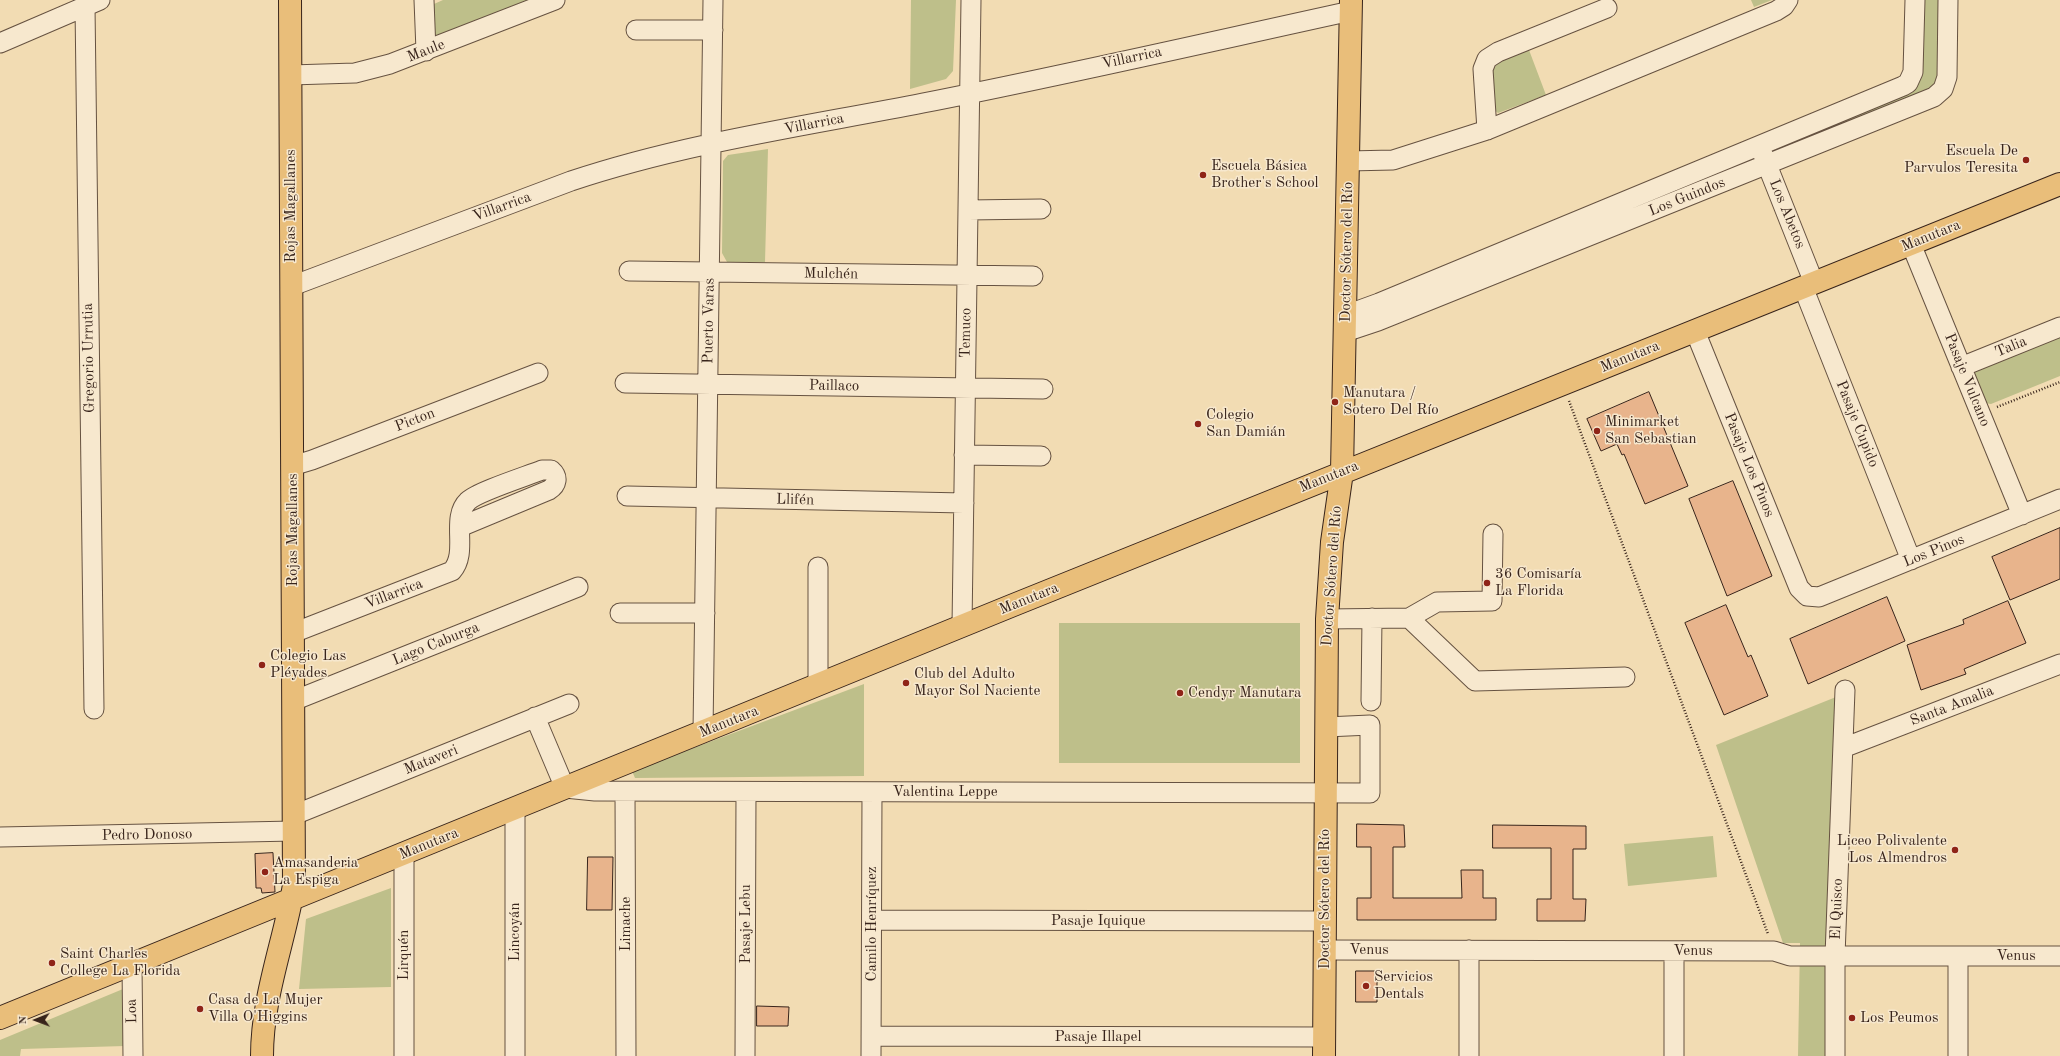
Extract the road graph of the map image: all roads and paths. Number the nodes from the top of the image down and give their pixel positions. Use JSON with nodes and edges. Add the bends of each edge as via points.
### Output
{"nodes":[{"id":1,"x":290,"y":0,"type":"edge"},
{"id":2,"x":424,"y":0,"type":"edge"},
{"id":3,"x":713,"y":0,"type":"edge"},
{"id":4,"x":971,"y":0,"type":"edge"},
{"id":5,"x":1788,"y":0,"type":"edge"},
{"id":6,"x":1915,"y":0,"type":"edge"},
{"id":7,"x":1948,"y":0,"type":"edge"},
{"id":8,"x":546,"y":2,"type":"edge"},
{"id":9,"x":92,"y":3,"type":"edge"},
{"id":10,"x":1351,"y":5,"type":"edge"},
{"id":11,"x":1607,"y":8,"type":"dead end"},
{"id":12,"x":636,"y":30,"type":"dead end"},
{"id":13,"x":713,"y":30,"type":"junction"},
{"id":14,"x":0,"y":42,"type":"edge"},
{"id":15,"x":426,"y":51,"type":"junction"},
{"id":16,"x":291,"y":75,"type":"junction"},
{"id":17,"x":969,"y":94,"type":"junction"},
{"id":18,"x":1487,"y":130,"type":"junction"},
{"id":19,"x":711,"y":144,"type":"junction"},
{"id":20,"x":1759,"y":146,"type":"junction"},
{"id":21,"x":1348,"y":161,"type":"junction"},
{"id":22,"x":1767,"y":165,"type":"junction"},
{"id":23,"x":2060,"y":184,"type":"edge"},
{"id":24,"x":1041,"y":209,"type":"dead end"},
{"id":25,"x":968,"y":210,"type":"junction"},
{"id":26,"x":1911,"y":244,"type":"junction"},
{"id":27,"x":629,"y":271,"type":"dead end"},
{"id":28,"x":709,"y":272,"type":"junction"},
{"id":29,"x":967,"y":276,"type":"junction"},
{"id":30,"x":1033,"y":276,"type":"dead end"},
{"id":31,"x":1808,"y":285,"type":"junction"},
{"id":32,"x":292,"y":286,"type":"junction"},
{"id":33,"x":1345,"y":323,"type":"junction"},
{"id":34,"x":2060,"y":327,"type":"edge"},
{"id":35,"x":1695,"y":331,"type":"junction"},
{"id":36,"x":1961,"y":367,"type":"junction"},
{"id":37,"x":538,"y":373,"type":"dead end"},
{"id":38,"x":2060,"y":382,"type":"edge"},
{"id":39,"x":625,"y":383,"type":"dead end"},
{"id":40,"x":708,"y":384,"type":"junction"},
{"id":41,"x":1562,"y":384,"type":"junction"},
{"id":42,"x":965,"y":389,"type":"junction"},
{"id":43,"x":1043,"y":390,"type":"dead end"},
{"id":44,"x":1980,"y":413,"type":"junction"},
{"id":45,"x":964,"y":455,"type":"junction"},
{"id":46,"x":1041,"y":456,"type":"dead end"},
{"id":47,"x":292,"y":466,"type":"junction"},
{"id":48,"x":1342,"y":472,"type":"junction"},
{"id":49,"x":626,"y":496,"type":"dead end"},
{"id":50,"x":706,"y":498,"type":"junction"},
{"id":51,"x":2060,"y":499,"type":"edge"},
{"id":52,"x":964,"y":503,"type":"junction"},
{"id":53,"x":2022,"y":515,"type":"junction"},
{"id":54,"x":460,"y":527,"type":"junction"},
{"id":55,"x":1493,"y":534,"type":"dead end"},
{"id":56,"x":1911,"y":560,"type":"junction"},
{"id":57,"x":818,"y":567,"type":"dead end"},
{"id":58,"x":578,"y":586,"type":"dead end"},
{"id":59,"x":1807,"y":596,"type":"joint"},
{"id":60,"x":620,"y":613,"type":"dead end"},
{"id":61,"x":705,"y":613,"type":"junction"},
{"id":62,"x":1372,"y":618,"type":"junction"},
{"id":63,"x":1409,"y":618,"type":"junction"},
{"id":64,"x":1327,"y":619,"type":"junction"},
{"id":65,"x":962,"y":626,"type":"junction"},
{"id":66,"x":293,"y":634,"type":"junction"},
{"id":67,"x":2060,"y":664,"type":"edge"},
{"id":68,"x":1625,"y":677,"type":"dead end"},
{"id":69,"x":818,"y":685,"type":"junction"},
{"id":70,"x":1845,"y":690,"type":"dead end"},
{"id":71,"x":293,"y":701,"type":"junction"},
{"id":72,"x":1371,"y":701,"type":"dead end"},
{"id":73,"x":569,"y":704,"type":"dead end"},
{"id":74,"x":94,"y":709,"type":"dead end"},
{"id":75,"x":535,"y":718,"type":"junction"},
{"id":76,"x":1326,"y":727,"type":"junction"},
{"id":77,"x":703,"y":732,"type":"junction"},
{"id":78,"x":1843,"y":748,"type":"junction"},
{"id":79,"x":565,"y":788,"type":"junction"},
{"id":80,"x":625,"y":792,"type":"junction"},
{"id":81,"x":746,"y":792,"type":"junction"},
{"id":82,"x":872,"y":792,"type":"junction"},
{"id":83,"x":1326,"y":793,"type":"junction"},
{"id":84,"x":515,"y":808,"type":"junction"},
{"id":85,"x":294,"y":823,"type":"junction"},
{"id":86,"x":0,"y":837,"type":"edge"},
{"id":87,"x":404,"y":854,"type":"junction"},
{"id":88,"x":290,"y":900,"type":"junction"},
{"id":89,"x":872,"y":920,"type":"junction"},
{"id":90,"x":1325,"y":921,"type":"junction"},
{"id":91,"x":1325,"y":950,"type":"junction"},
{"id":92,"x":1469,"y":950,"type":"junction"},
{"id":93,"x":1674,"y":950,"type":"junction"},
{"id":94,"x":1774,"y":951,"type":"junction"},
{"id":95,"x":1835,"y":956,"type":"junction"},
{"id":96,"x":1958,"y":956,"type":"junction"},
{"id":97,"x":2060,"y":956,"type":"edge"},
{"id":98,"x":132,"y":965,"type":"junction"},
{"id":99,"x":0,"y":1018,"type":"edge"},
{"id":100,"x":871,"y":1036,"type":"junction"},
{"id":101,"x":1324,"y":1046,"type":"edge"},
{"id":102,"x":133,"y":1056,"type":"edge"},
{"id":103,"x":262,"y":1056,"type":"edge"},
{"id":104,"x":404,"y":1056,"type":"edge"},
{"id":105,"x":515,"y":1056,"type":"edge"},
{"id":106,"x":626,"y":1056,"type":"edge"},
{"id":107,"x":745,"y":1056,"type":"edge"},
{"id":108,"x":871,"y":1056,"type":"edge"},
{"id":109,"x":1469,"y":1056,"type":"edge"},
{"id":110,"x":1674,"y":1056,"type":"edge"},
{"id":111,"x":1835,"y":1056,"type":"edge"},
{"id":112,"x":1958,"y":1056,"type":"edge"}],
"edges":[{"from":1,"to":16,"type":"main road","name":"Rojas Magallanes"},
{"from":2,"to":15,"type":"street"},
{"from":3,"to":13,"type":"street","name":"Puerto Varas"},
{"from":4,"to":17,"type":"street","name":"Temuco"},
{"from":5,"to":18,"type":"street","via":[[1776,11]]},
{"from":6,"to":20,"type":"street","name":"Los Guindos","via":[[1913,72],[1908,83]]},
{"from":7,"to":22,"type":"street","name":"Los Guindos","via":[[1947,77],[1939,94]]},
{"from":8,"to":15,"type":"street","name":"Maule"},
{"from":9,"to":14,"type":"street"},
{"from":9,"to":74,"type":"street","name":"Gregorio Urrutia"},
{"from":10,"to":17,"type":"street","name":"Villarrica"},
{"from":10,"to":21,"type":"main road","name":"Doctor Sótero del Río"},
{"from":11,"to":18,"type":"street","via":[[1498,52],[1487,60],[1483,69]]},
{"from":12,"to":13,"type":"street"},
{"from":13,"to":19,"type":"street","name":"Puerto Varas"},
{"from":15,"to":16,"type":"street","name":"Maule","via":[[355,73]]},
{"from":16,"to":32,"type":"main road","name":"Rojas Magallanes"},
{"from":17,"to":19,"type":"street","name":"Villarrica"},
{"from":17,"to":25,"type":"street","name":"Temuco"},
{"from":18,"to":21,"type":"street","via":[[1393,160]]},
{"from":19,"to":28,"type":"street","name":"Puerto Varas"},
{"from":19,"to":32,"type":"street","name":"Villarrica","via":[[582,177]]},
{"from":20,"to":22,"type":"street","name":"Los Abetos"},
{"from":20,"to":33,"type":"street","name":"Los Guindos","via":[[1379,303]]},
{"from":21,"to":33,"type":"main road","name":"Doctor Sótero del Río"},
{"from":22,"to":31,"type":"street","name":"Los Abetos"},
{"from":22,"to":33,"type":"street","name":"Los Guindos","via":[[1378,321]]},
{"from":23,"to":26,"type":"main road","name":"Manutara"},
{"from":24,"to":25,"type":"street"},
{"from":25,"to":29,"type":"street","name":"Temuco"},
{"from":26,"to":31,"type":"main road","name":"Manutara"},
{"from":26,"to":36,"type":"street","name":"Pasaje Vulcano"},
{"from":27,"to":28,"type":"street","name":"Mulchén"},
{"from":28,"to":29,"type":"street","name":"Mulchén"},
{"from":28,"to":40,"type":"street","name":"Puerto Varas"},
{"from":29,"to":30,"type":"street","name":"Mulchén"},
{"from":29,"to":42,"type":"street","name":"Temuco"},
{"from":31,"to":35,"type":"main road","name":"Manutara"},
{"from":31,"to":56,"type":"street","name":"Pasaje Cupido"},
{"from":32,"to":47,"type":"main road","name":"Rojas Magallanes"},
{"from":33,"to":48,"type":"main road","name":"Doctor Sótero del Río"},
{"from":34,"to":36,"type":"street","name":"Talia"},
{"from":35,"to":41,"type":"main road","name":"Manutara"},
{"from":35,"to":59,"type":"street","name":"Pasaje Los Pinos","via":[[1799,588]]},
{"from":36,"to":44,"type":"street","name":"Pasaje Vulcano"},
{"from":37,"to":47,"type":"street","name":"Picton"},
{"from":38,"to":44,"type":"path"},
{"from":39,"to":40,"type":"street","name":"Paillaco"},
{"from":40,"to":42,"type":"street","name":"Paillaco"},
{"from":40,"to":50,"type":"street","name":"Puerto Varas"},
{"from":41,"to":48,"type":"main road","name":"Manutara"},
{"from":41,"to":94,"type":"path"},
{"from":42,"to":43,"type":"street","name":"Paillaco"},
{"from":42,"to":45,"type":"street","name":"Temuco"},
{"from":44,"to":53,"type":"street","name":"Pasaje Vulcano"},
{"from":45,"to":46,"type":"street"},
{"from":45,"to":52,"type":"street","name":"Temuco"},
{"from":47,"to":66,"type":"main road","name":"Rojas Magallanes"},
{"from":48,"to":64,"type":"main road","name":"Doctor Sótero del Río","via":[[1332,542]]},
{"from":48,"to":65,"type":"main road","name":"Manutara"},
{"from":49,"to":50,"type":"street","name":"Llifén"},
{"from":50,"to":52,"type":"street","name":"Llifén"},
{"from":50,"to":61,"type":"street","name":"Puerto Varas"},
{"from":51,"to":53,"type":"street","name":"Los Pinos"},
{"from":52,"to":65,"type":"street","name":"Temuco"},
{"from":53,"to":56,"type":"street","name":"Los Pinos"},
{"from":54,"to":54,"type":"street","name":"Villarrica","via":[[461,512],[468,500],[542,470],[551,470],[554,474],[556,481],[553,488]]},
{"from":54,"to":66,"type":"street","name":"Villarrica","via":[[458,561],[452,571]]},
{"from":55,"to":63,"type":"street","via":[[1492,602],[1437,602]]},
{"from":56,"to":59,"type":"street","name":"Los Pinos","via":[[1819,598]]},
{"from":57,"to":69,"type":"street"},
{"from":58,"to":71,"type":"street","name":"Lago Caburga"},
{"from":60,"to":61,"type":"street"},
{"from":61,"to":77,"type":"street","name":"Puerto Varas"},
{"from":62,"to":63,"type":"street"},
{"from":62,"to":64,"type":"street"},
{"from":62,"to":72,"type":"street"},
{"from":63,"to":68,"type":"street","via":[[1475,681]]},
{"from":64,"to":76,"type":"main road","name":"Doctor Sótero del Río"},
{"from":65,"to":69,"type":"main road","name":"Manutara"},
{"from":66,"to":71,"type":"main road","name":"Rojas Magallanes"},
{"from":67,"to":78,"type":"street","name":"Santa Amalia"},
{"from":69,"to":77,"type":"main road","name":"Manutara"},
{"from":70,"to":78,"type":"street","name":"El Quisco"},
{"from":71,"to":85,"type":"main road","name":"Rojas Magallanes"},
{"from":73,"to":75,"type":"street","name":"Mataveri"},
{"from":75,"to":79,"type":"street"},
{"from":75,"to":85,"type":"street","name":"Mataveri"},
{"from":76,"to":83,"type":"main road","name":"Doctor Sótero del Río"},
{"from":76,"to":83,"type":"street","name":"Valentina Leppe","via":[[1370,725],[1370,793]]},
{"from":77,"to":79,"type":"main road","name":"Manutara"},
{"from":78,"to":95,"type":"street","name":"El Quisco"},
{"from":79,"to":80,"type":"street","name":"Valentina Leppe"},
{"from":79,"to":84,"type":"main road","name":"Manutara"},
{"from":80,"to":81,"type":"street","name":"Valentina Leppe"},
{"from":80,"to":106,"type":"street","name":"Limache"},
{"from":81,"to":82,"type":"street","name":"Valentina Leppe"},
{"from":81,"to":107,"type":"street","name":"Pasaje Lebu"},
{"from":82,"to":83,"type":"street","name":"Valentina Leppe"},
{"from":82,"to":89,"type":"street","name":"Camilo Henríquez"},
{"from":83,"to":90,"type":"main road","name":"Doctor Sótero del Río"},
{"from":84,"to":87,"type":"main road","name":"Manutara"},
{"from":84,"to":105,"type":"street","name":"Lincoyán"},
{"from":85,"to":86,"type":"street","name":"Pedro Donoso"},
{"from":85,"to":88,"type":"main road","name":"Rojas Magallanes","via":[[294,885]]},
{"from":87,"to":88,"type":"main road","name":"Manutara"},
{"from":87,"to":104,"type":"street","name":"Lirquén"},
{"from":88,"to":98,"type":"main road","name":"Manutara"},
{"from":88,"to":103,"type":"main road","name":"Rojas Magallanes","via":[[270,981]]},
{"from":89,"to":90,"type":"street","name":"Pasaje Iquique"},
{"from":89,"to":100,"type":"street","name":"Camilo Henríquez"},
{"from":90,"to":91,"type":"main road","name":"Doctor Sótero del Río"},
{"from":91,"to":92,"type":"street","name":"Venus"},
{"from":91,"to":101,"type":"main road","name":"Doctor Sótero del Río"},
{"from":92,"to":93,"type":"street","name":"Venus"},
{"from":92,"to":109,"type":"street"},
{"from":93,"to":94,"type":"street","name":"Venus"},
{"from":93,"to":110,"type":"street"},
{"from":94,"to":95,"type":"street","name":"Venus","via":[[1790,956]]},
{"from":95,"to":96,"type":"street","name":"Venus"},
{"from":95,"to":111,"type":"street","name":"El Quisco"},
{"from":96,"to":97,"type":"street","name":"Venus"},
{"from":96,"to":112,"type":"street"},
{"from":98,"to":99,"type":"main road","name":"Manutara"},
{"from":98,"to":102,"type":"street","name":"Loa"},
{"from":100,"to":101,"type":"street","name":"Pasaje Illapel"},
{"from":100,"to":108,"type":"street","name":"Camilo Henríquez"}]}
